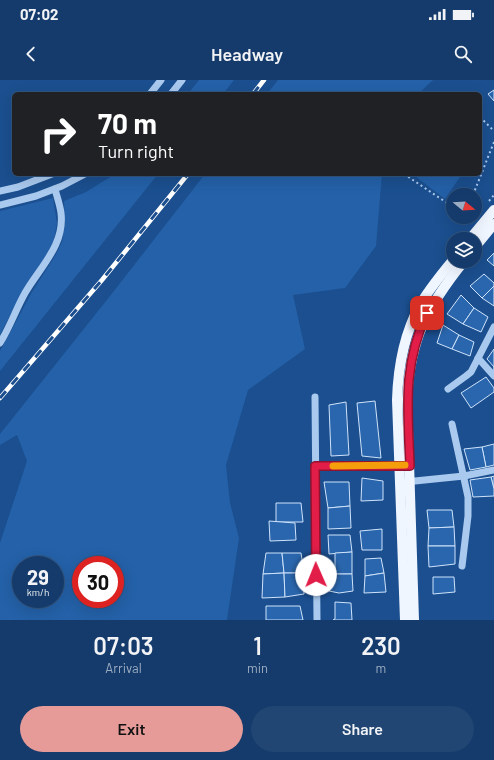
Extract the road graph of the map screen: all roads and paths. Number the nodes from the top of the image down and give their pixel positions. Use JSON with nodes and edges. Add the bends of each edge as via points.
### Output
{"nodes":[{"id":1,"x":160,"y":80,"type":"edge"},
{"id":2,"x":182,"y":80,"type":"edge"},
{"id":3,"x":151,"y":92,"type":"edge"},
{"id":4,"x":173,"y":92,"type":"edge"},
{"id":5,"x":482,"y":119,"type":"edge"},
{"id":6,"x":494,"y":131,"type":"edge"},
{"id":7,"x":494,"y":142,"type":"edge"},
{"id":8,"x":482,"y":172,"type":"edge"},
{"id":9,"x":47,"y":176,"type":"edge"},
{"id":10,"x":81,"y":176,"type":"edge"},
{"id":11,"x":407,"y":176,"type":"edge"},
{"id":12,"x":481,"y":176,"type":"edge"},
{"id":13,"x":476,"y":188,"type":"edge"},
{"id":14,"x":55,"y":189,"type":"junction"},
{"id":15,"x":0,"y":191,"type":"edge"},
{"id":16,"x":446,"y":202,"type":"edge"},
{"id":17,"x":0,"y":205,"type":"edge"},
{"id":18,"x":494,"y":210,"type":"edge"},
{"id":19,"x":494,"y":224,"type":"edge"},
{"id":20,"x":476,"y":232,"type":"edge"},
{"id":21,"x":482,"y":239,"type":"edge"},
{"id":22,"x":446,"y":268,"type":"edge"},
{"id":23,"x":458,"y":268,"type":"edge"},
{"id":24,"x":494,"y":327,"type":"edge"},
{"id":25,"x":0,"y":343,"type":"edge"},
{"id":26,"x":478,"y":358,"type":"junction"},
{"id":27,"x":494,"y":376,"type":"edge"},
{"id":28,"x":448,"y":389,"type":"dead end"},
{"id":29,"x":315,"y":397,"type":"dead end"},
{"id":30,"x":452,"y":424,"type":"dead end"},
{"id":31,"x":399,"y":465,"type":"junction"},
{"id":32,"x":315,"y":466,"type":"junction"},
{"id":33,"x":410,"y":466,"type":"junction"},
{"id":34,"x":494,"y":470,"type":"edge"},
{"id":35,"x":464,"y":476,"type":"junction"},
{"id":36,"x":399,"y":482,"type":"junction"},
{"id":37,"x":410,"y":482,"type":"junction"},
{"id":38,"x":462,"y":566,"type":"dead end"},
{"id":39,"x":317,"y":620,"type":"edge"},
{"id":40,"x":405,"y":620,"type":"edge"},
{"id":41,"x":414,"y":620,"type":"edge"}],
"edges":[{"from":1,"to":3,"type":"street"},
{"from":2,"to":4,"type":"street"},
{"from":5,"to":6,"type":"path"},
{"from":7,"to":8,"type":"path"},
{"from":9,"to":15,"type":"street"},
{"from":10,"to":14,"type":"street"},
{"from":11,"to":16,"type":"path"},
{"from":12,"to":13,"type":"path"},
{"from":14,"to":17,"type":"street"},
{"from":14,"to":25,"type":"street","via":[[61,212],[58,239],[25,294]]},
{"from":18,"to":20,"type":"main road"},
{"from":19,"to":21,"type":"main road"},
{"from":22,"to":31,"type":"main road","via":[[419,306],[405,341],[398,386]]},
{"from":23,"to":33,"type":"main road","via":[[442,289],[421,325],[415,345],[408,387]]},
{"from":24,"to":26,"type":"street"},
{"from":26,"to":27,"type":"street"},
{"from":26,"to":28,"type":"street","via":[[471,372]]},
{"from":29,"to":32,"type":"street"},
{"from":30,"to":35,"type":"street"},
{"from":31,"to":32,"type":"street"},
{"from":31,"to":33,"type":"street"},
{"from":31,"to":36,"type":"main road"},
{"from":32,"to":39,"type":"street"},
{"from":33,"to":37,"type":"main road"},
{"from":34,"to":35,"type":"street"},
{"from":35,"to":37,"type":"street"},
{"from":35,"to":38,"type":"street","via":[[468,497]]},
{"from":36,"to":37,"type":"street"},
{"from":36,"to":40,"type":"main road"},
{"from":37,"to":41,"type":"main road"}]}
